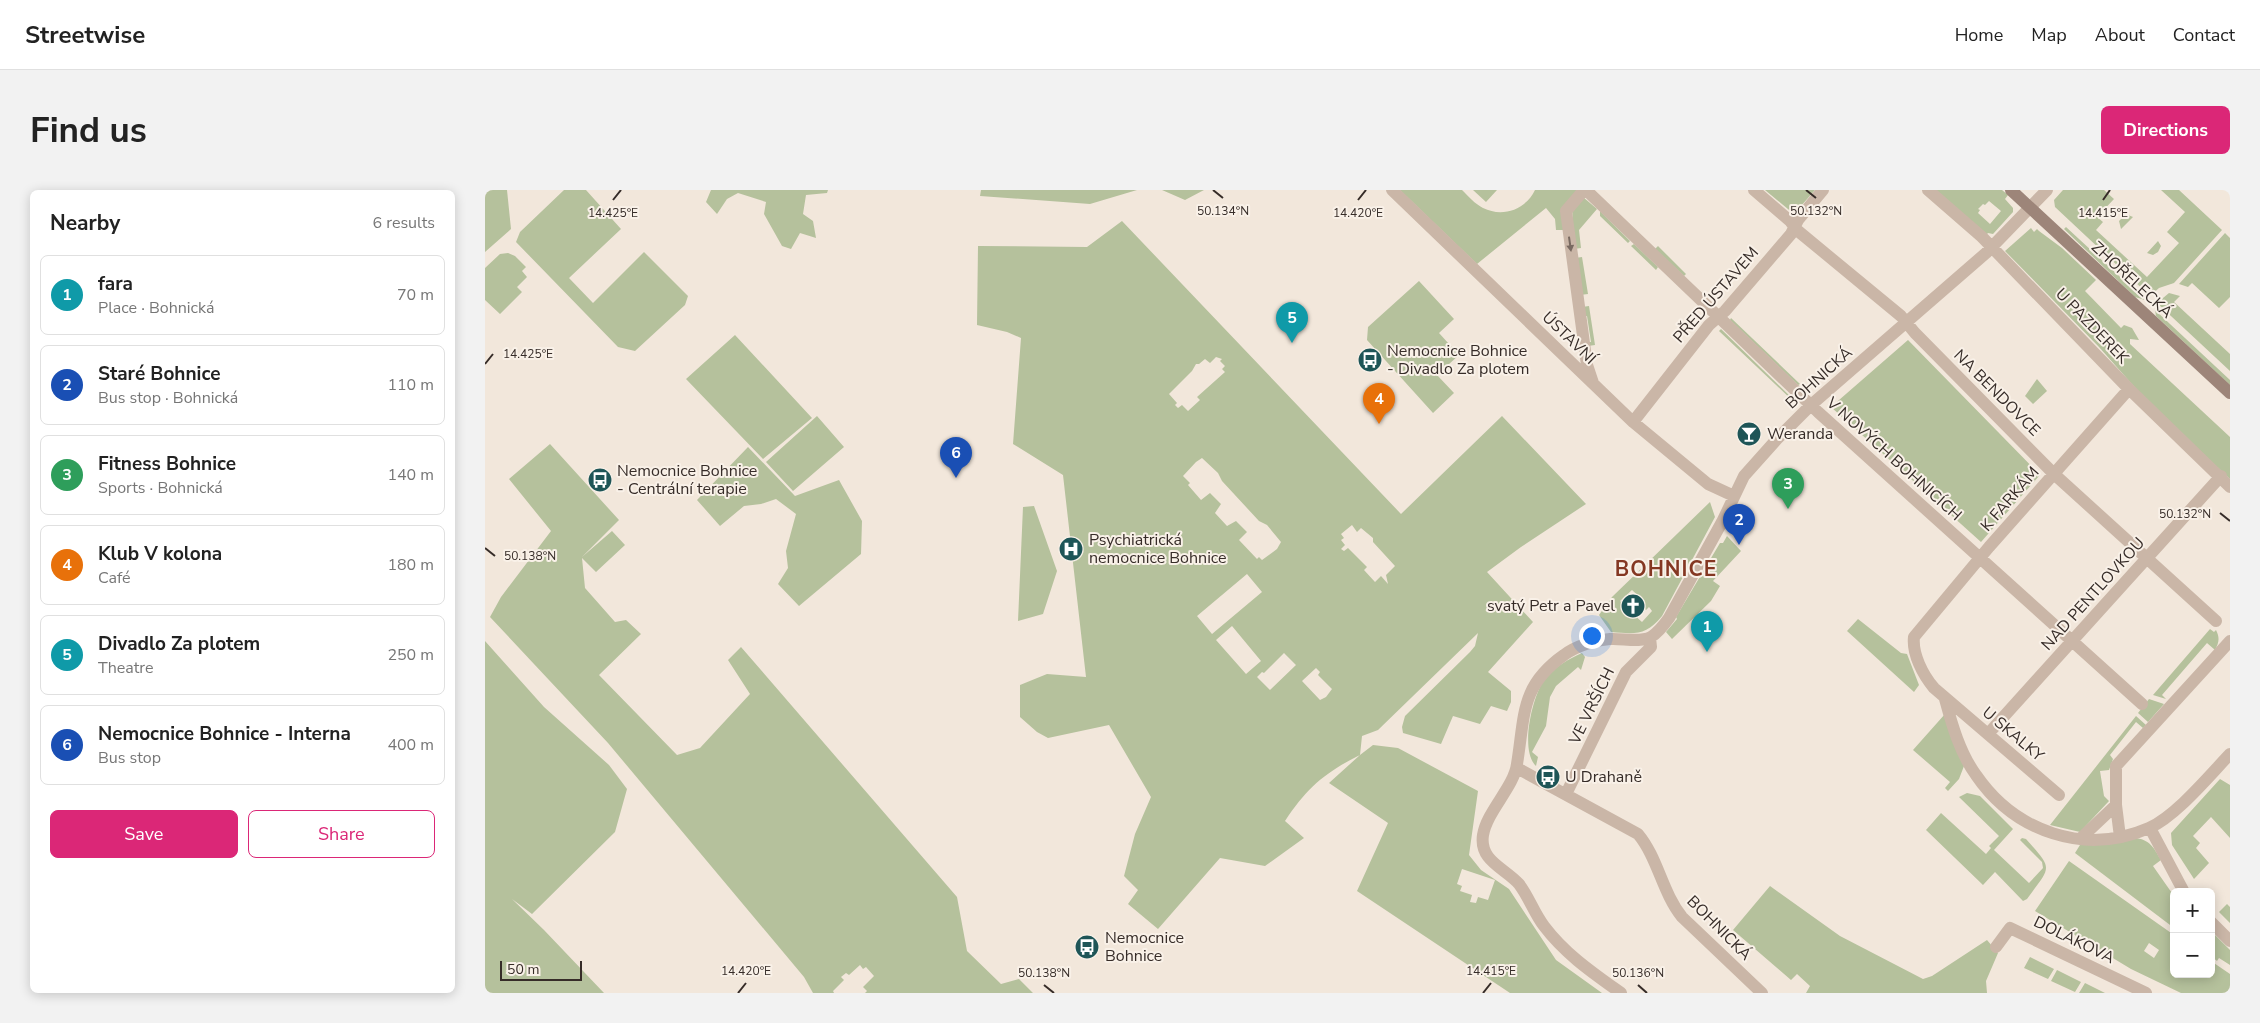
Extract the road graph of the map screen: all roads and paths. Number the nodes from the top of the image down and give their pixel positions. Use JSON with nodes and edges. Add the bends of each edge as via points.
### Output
{"nodes":[{"id":1,"x":1392,"y":190,"type":"edge"},
{"id":2,"x":1585,"y":190,"type":"edge"},
{"id":3,"x":1754,"y":190,"type":"edge"},
{"id":4,"x":1823,"y":190,"type":"edge"},
{"id":5,"x":1928,"y":190,"type":"edge"},
{"id":6,"x":2011,"y":190,"type":"edge"},
{"id":7,"x":2047,"y":190,"type":"edge"},
{"id":8,"x":2031,"y":208,"type":"junction"},
{"id":9,"x":1795,"y":227,"type":"junction"},
{"id":10,"x":1992,"y":247,"type":"junction"},
{"id":11,"x":1718,"y":316,"type":"junction"},
{"id":12,"x":1906,"y":323,"type":"junction"},
{"id":13,"x":1593,"y":385,"type":"junction"},
{"id":14,"x":2129,"y":389,"type":"junction"},
{"id":15,"x":2230,"y":393,"type":"edge"},
{"id":16,"x":1811,"y":406,"type":"junction"},
{"id":17,"x":1633,"y":422,"type":"junction"},
{"id":18,"x":2054,"y":474,"type":"junction"},
{"id":19,"x":2221,"y":476,"type":"junction"},
{"id":20,"x":2230,"y":487,"type":"edge"},
{"id":21,"x":1734,"y":496,"type":"junction"},
{"id":22,"x":1979,"y":559,"type":"junction"},
{"id":23,"x":2147,"y":559,"type":"junction"},
{"id":24,"x":2216,"y":621,"type":"dead end"},
{"id":25,"x":1917,"y":632,"type":"joint"},
{"id":26,"x":1650,"y":638,"type":"junction"},
{"id":27,"x":2072,"y":641,"type":"junction"},
{"id":28,"x":2230,"y":641,"type":"edge"},
{"id":29,"x":1945,"y":699,"type":"junction"},
{"id":30,"x":2142,"y":704,"type":"dead end"},
{"id":31,"x":1988,"y":734,"type":"junction"},
{"id":32,"x":2230,"y":754,"type":"edge"},
{"id":33,"x":1517,"y":768,"type":"junction"},
{"id":34,"x":1566,"y":794,"type":"junction"},
{"id":35,"x":2059,"y":795,"type":"dead end"},
{"id":36,"x":2116,"y":805,"type":"junction"},
{"id":37,"x":2150,"y":828,"type":"junction"},
{"id":38,"x":2120,"y":837,"type":"junction"},
{"id":39,"x":2080,"y":839,"type":"junction"},
{"id":40,"x":2182,"y":888,"type":"edge"},
{"id":41,"x":2215,"y":926,"type":"edge"},
{"id":42,"x":2230,"y":941,"type":"edge"},
{"id":43,"x":1996,"y":947,"type":"dead end"},
{"id":44,"x":1621,"y":993,"type":"edge"},
{"id":45,"x":1762,"y":993,"type":"edge"},
{"id":46,"x":2146,"y":993,"type":"edge"}],
"edges":[{"from":1,"to":13,"type":"street","name":"ÚSTAVNÍ"},
{"from":2,"to":11,"type":"street","name":"V NOVÝCH BOHNICÍCH"},
{"from":2,"to":13,"type":"street","one_way":true,"via":[[1566,211],[1587,365]]},
{"from":3,"to":9,"type":"street","name":"NA BENDOVCE"},
{"from":4,"to":9,"type":"street","name":"PŘED ÚSTAVEM"},
{"from":5,"to":10,"type":"street","name":"U PAZDEREK"},
{"from":6,"to":8,"type":"street","name":"ZHOŘELECKÁ"},
{"from":7,"to":8,"type":"street","name":"BOHNICKÁ"},
{"from":8,"to":10,"type":"street","name":"BOHNICKÁ"},
{"from":8,"to":15,"type":"street","name":"ZHOŘELECKÁ"},
{"from":9,"to":11,"type":"street","name":"PŘED ÚSTAVEM"},
{"from":9,"to":12,"type":"street","name":"NA BENDOVCE"},
{"from":10,"to":12,"type":"street","name":"BOHNICKÁ"},
{"from":10,"to":14,"type":"street","name":"U PAZDEREK"},
{"from":11,"to":16,"type":"street","name":"V NOVÝCH BOHNICÍCH"},
{"from":11,"to":17,"type":"street","name":"PŘED ÚSTAVEM"},
{"from":12,"to":16,"type":"street","name":"BOHNICKÁ"},
{"from":12,"to":18,"type":"street","name":"NA BENDOVCE"},
{"from":13,"to":17,"type":"street","name":"ÚSTAVNÍ"},
{"from":14,"to":18,"type":"street","name":"K FARKÁM"},
{"from":14,"to":19,"type":"street","name":"U PAZDEREK"},
{"from":16,"to":21,"type":"street","name":"BOHNICKÁ","via":[[1744,476]]},
{"from":16,"to":22,"type":"street","name":"V NOVÝCH BOHNICÍCH"},
{"from":17,"to":21,"type":"street","name":"ÚSTAVNÍ","via":[[1708,484]]},
{"from":18,"to":22,"type":"street","name":"K FARKÁM"},
{"from":18,"to":23,"type":"street","name":"NA BENDOVCE"},
{"from":19,"to":20,"type":"street","name":"U PAZDEREK"},
{"from":19,"to":23,"type":"street","name":"NAD PENTLOVKOU"},
{"from":21,"to":26,"type":"street","name":"BOHNICKÁ","via":[[1723,522],[1669,618]]},
{"from":22,"to":25,"type":"street","name":"K FARKÁM"},
{"from":22,"to":27,"type":"street","name":"V NOVÝCH BOHNICÍCH"},
{"from":23,"to":24,"type":"street","name":"NA BENDOVCE"},
{"from":23,"to":27,"type":"street","name":"NAD PENTLOVKOU"},
{"from":25,"to":29,"type":"street","name":"U SKALKY","via":[[1913,647],[1921,667],[1929,682]]},
{"from":26,"to":33,"type":"street","via":[[1588,643],[1547,667],[1533,684],[1526,702]]},
{"from":26,"to":34,"type":"street","name":"VE VRŠÍCH","via":[[1651,647],[1626,672]]},
{"from":27,"to":30,"type":"street","name":"V NOVÝCH BOHNICÍCH"},
{"from":27,"to":31,"type":"street","name":"NAD PENTLOVKOU"},
{"from":28,"to":36,"type":"street","via":[[2116,766]]},
{"from":29,"to":31,"type":"street","name":"U SKALKY"},
{"from":29,"to":39,"type":"street","name":"U SKALKY","via":[[1953,730],[1975,775],[1995,798],[2019,819],[2047,833]]},
{"from":31,"to":35,"type":"street","name":"U SKALKY"},
{"from":32,"to":37,"type":"street","name":"U SKALKY","via":[[2170,814]]},
{"from":33,"to":34,"type":"street","name":"BOHNICKÁ"},
{"from":33,"to":44,"type":"street","via":[[1486,825],[1483,850],[1489,860],[1518,884],[1559,945]]},
{"from":34,"to":45,"type":"street","name":"BOHNICKÁ","via":[[1638,834],[1647,844],[1671,903],[1681,917]]},
{"from":36,"to":38,"type":"street"},
{"from":36,"to":39,"type":"street"},
{"from":37,"to":38,"type":"street","name":"U SKALKY"},
{"from":37,"to":40,"type":"street"},
{"from":38,"to":39,"type":"street","name":"U SKALKY"},
{"from":41,"to":42,"type":"street"},
{"from":43,"to":46,"type":"street","name":"DOLÁKOVA","via":[[2011,928]]}]}
